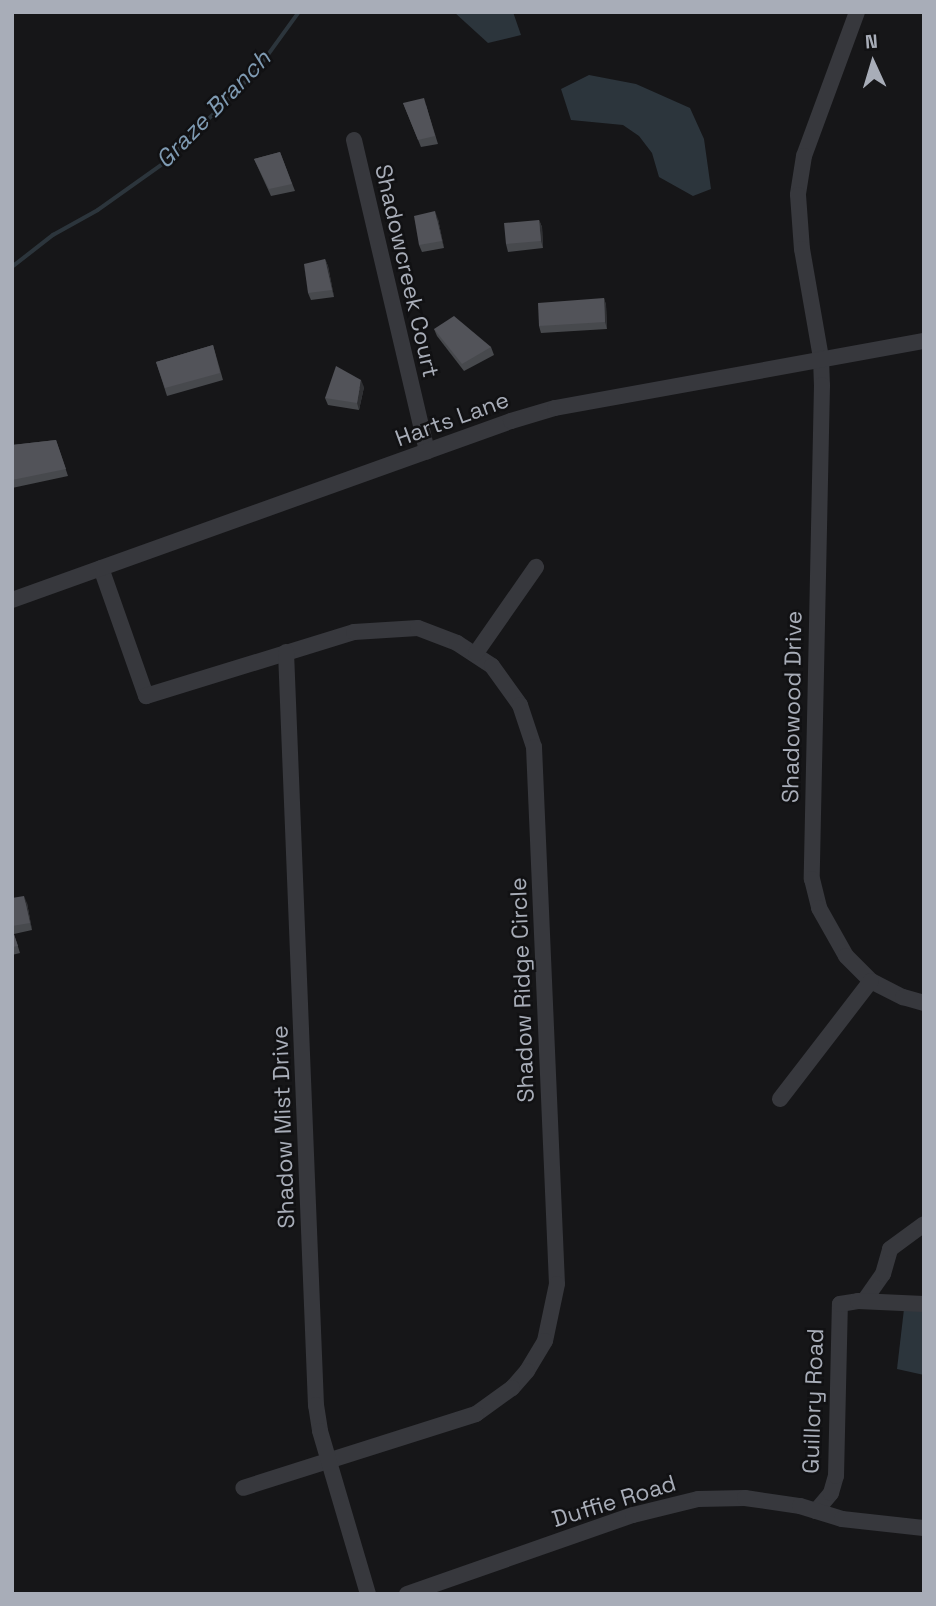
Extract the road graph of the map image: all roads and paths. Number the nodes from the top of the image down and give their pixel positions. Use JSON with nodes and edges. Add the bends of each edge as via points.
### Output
{"nodes":[{"id":1,"x":857,"y":12,"type":"edge"},
{"id":2,"x":354,"y":140,"type":"dead end"},
{"id":3,"x":924,"y":341,"type":"edge"},
{"id":4,"x":821,"y":358,"type":"junction"},
{"id":5,"x":427,"y":452,"type":"junction"},
{"id":6,"x":536,"y":567,"type":"dead end"},
{"id":7,"x":102,"y":568,"type":"junction"},
{"id":8,"x":12,"y":600,"type":"edge"},
{"id":9,"x":286,"y":652,"type":"junction"},
{"id":10,"x":476,"y":653,"type":"junction"},
{"id":11,"x":871,"y":981,"type":"junction"},
{"id":12,"x":924,"y":1003,"type":"edge"},
{"id":13,"x":780,"y":1100,"type":"dead end"},
{"id":14,"x":924,"y":1224,"type":"edge"},
{"id":15,"x":861,"y":1301,"type":"junction"},
{"id":16,"x":924,"y":1304,"type":"edge"},
{"id":17,"x":329,"y":1462,"type":"junction"},
{"id":18,"x":243,"y":1488,"type":"dead end"},
{"id":19,"x":816,"y":1511,"type":"junction"},
{"id":20,"x":924,"y":1528,"type":"edge"},
{"id":21,"x":368,"y":1594,"type":"edge"},
{"id":22,"x":407,"y":1594,"type":"edge"}],
"edges":[{"from":1,"to":4,"type":"street","name":"Shadowood Drive","via":[[804,156],[800,183],[802,249]]},
{"from":2,"to":5,"type":"street","name":"Shadowcreek Court"},
{"from":3,"to":4,"type":"street","name":"Harts Lane"},
{"from":4,"to":5,"type":"street","name":"Harts Lane","via":[[555,408]]},
{"from":4,"to":11,"type":"street","name":"Shadowood Drive","via":[[812,879],[819,908],[837,944]]},
{"from":5,"to":7,"type":"street","name":"Harts Lane"},
{"from":6,"to":10,"type":"street"},
{"from":7,"to":8,"type":"street","name":"Harts Lane"},
{"from":7,"to":9,"type":"street","name":"Shadow Ridge Circle","via":[[146,696]]},
{"from":9,"to":10,"type":"street","name":"Shadow Ridge Circle","via":[[354,632],[400,627],[431,632]]},
{"from":9,"to":17,"type":"street","name":"Shadow Mist Drive","via":[[316,1405]]},
{"from":10,"to":17,"type":"street","name":"Shadow Ridge Circle","via":[[514,694],[534,747],[556,1300],[539,1352],[512,1388],[495,1402],[461,1420]]},
{"from":11,"to":12,"type":"street","name":"Shadowood Drive"},
{"from":11,"to":13,"type":"street"},
{"from":14,"to":15,"type":"street","via":[[890,1249],[883,1274]]},
{"from":15,"to":16,"type":"street"},
{"from":15,"to":19,"type":"street","name":"Guillory Road","via":[[841,1304],[836,1476],[831,1493]]},
{"from":17,"to":18,"type":"street","name":"Shadow Ridge Circle"},
{"from":17,"to":21,"type":"street","name":"Shadow Mist Drive"},
{"from":19,"to":20,"type":"street","name":"Duffie Road","via":[[842,1519]]},
{"from":19,"to":22,"type":"street","name":"Duffie Road","via":[[745,1499],[672,1504]]}]}
